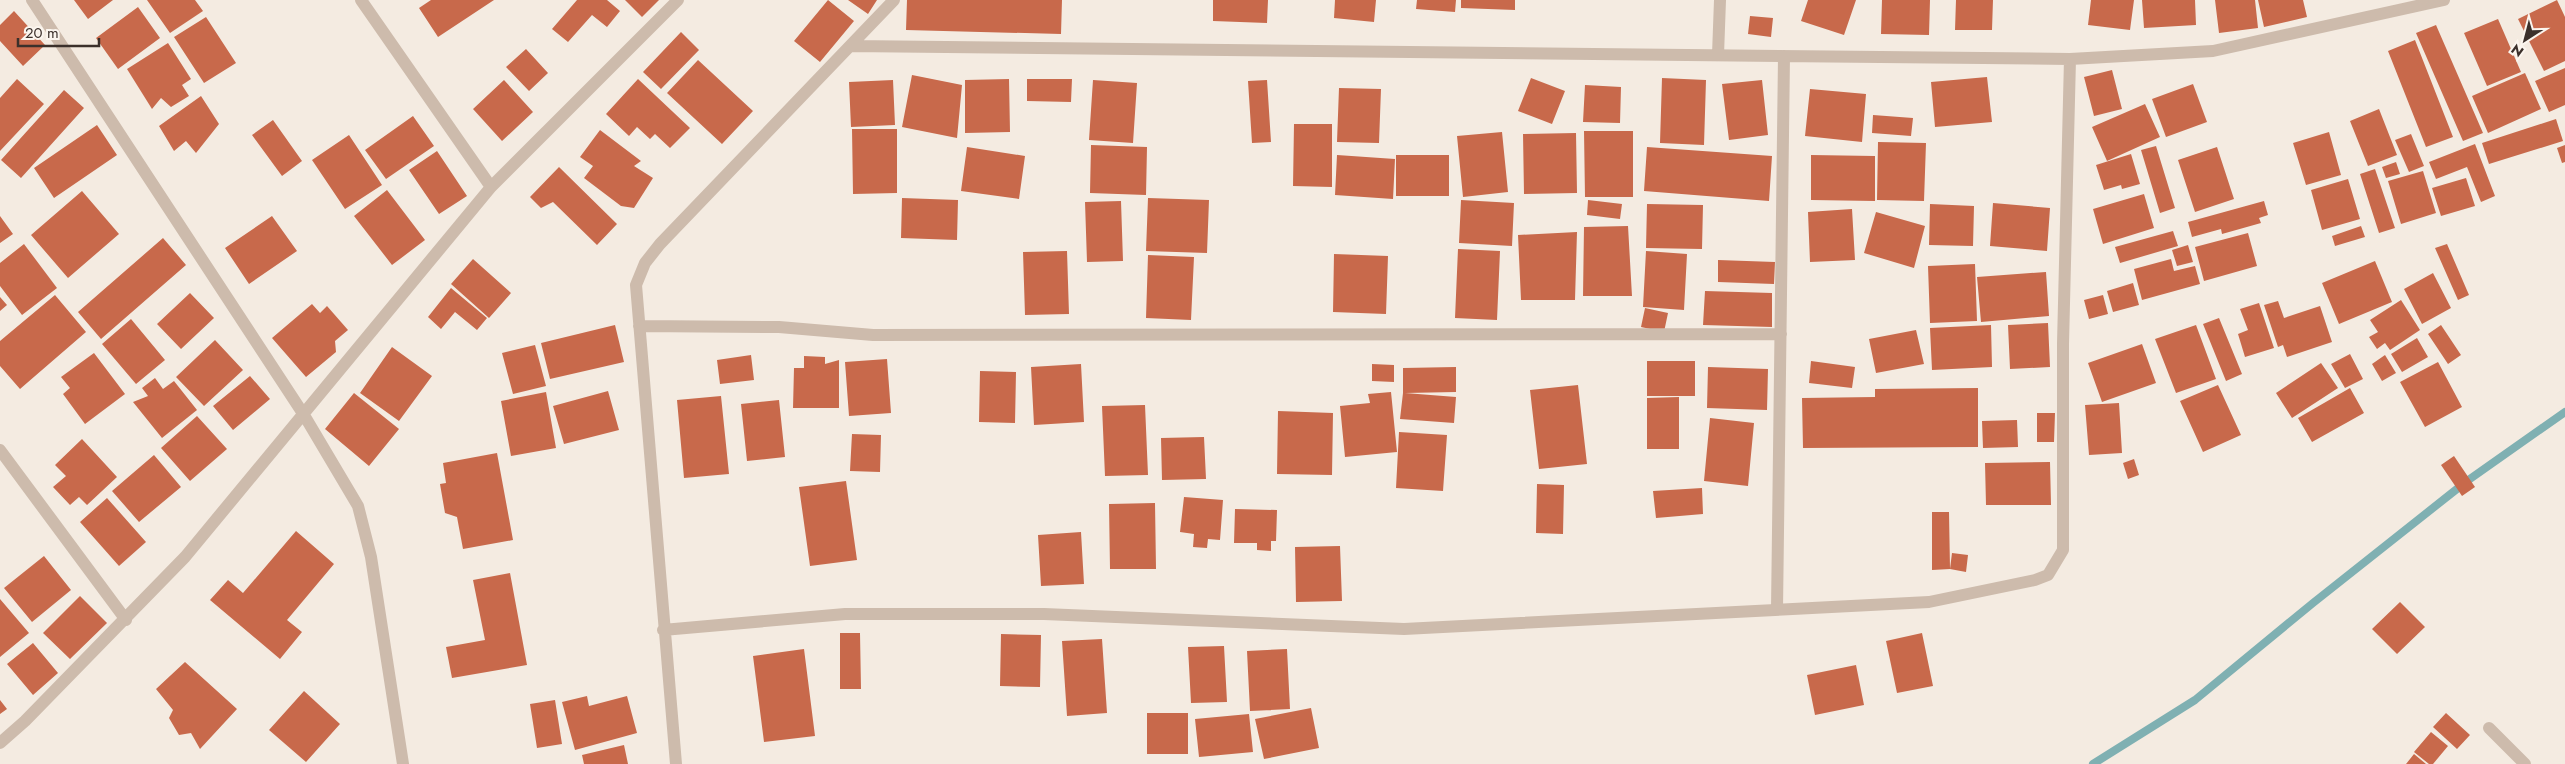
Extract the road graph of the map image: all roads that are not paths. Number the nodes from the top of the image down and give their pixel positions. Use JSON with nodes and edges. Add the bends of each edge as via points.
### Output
{"nodes":[{"id":1,"x":32,"y":0,"type":"edge"},
{"id":2,"x":361,"y":0,"type":"edge"},
{"id":3,"x":678,"y":0,"type":"edge"},
{"id":4,"x":894,"y":0,"type":"edge"},
{"id":5,"x":1720,"y":0,"type":"edge"},
{"id":6,"x":2444,"y":0,"type":"edge"},
{"id":7,"x":850,"y":46,"type":"junction"},
{"id":8,"x":1718,"y":55,"type":"junction"},
{"id":9,"x":1784,"y":56,"type":"junction"},
{"id":10,"x":2070,"y":58,"type":"junction"},
{"id":11,"x":491,"y":187,"type":"junction"},
{"id":12,"x":639,"y":326,"type":"junction"},
{"id":13,"x":1781,"y":334,"type":"junction"},
{"id":14,"x":304,"y":415,"type":"junction"},
{"id":15,"x":0,"y":450,"type":"edge"},
{"id":16,"x":1777,"y":610,"type":"junction"},
{"id":17,"x":126,"y":620,"type":"junction"},
{"id":18,"x":663,"y":630,"type":"junction"},
{"id":19,"x":2489,"y":728,"type":"dead end"},
{"id":20,"x":0,"y":743,"type":"edge"},
{"id":21,"x":403,"y":764,"type":"edge"},
{"id":22,"x":676,"y":764,"type":"edge"},
{"id":23,"x":2526,"y":764,"type":"edge"}],
"edges":[{"from":1,"to":14,"type":"street"},
{"from":2,"to":11,"type":"street"},
{"from":3,"to":11,"type":"street"},
{"from":4,"to":7,"type":"street"},
{"from":5,"to":8,"type":"street"},
{"from":6,"to":10,"type":"street","via":[[2213,51]]},
{"from":7,"to":8,"type":"street"},
{"from":7,"to":12,"type":"street","via":[[650,256],[636,285]]},
{"from":8,"to":9,"type":"street"},
{"from":9,"to":10,"type":"street"},
{"from":9,"to":13,"type":"street"},
{"from":10,"to":16,"type":"street","via":[[2063,344],[2063,550],[2057,563],[2048,575],[2035,580],[1929,602]]},
{"from":11,"to":14,"type":"street"},
{"from":12,"to":13,"type":"street","via":[[779,327],[873,335]]},
{"from":12,"to":18,"type":"street"},
{"from":13,"to":16,"type":"street"},
{"from":14,"to":17,"type":"street","via":[[185,557]]},
{"from":14,"to":21,"type":"street","via":[[358,506],[371,557]]},
{"from":15,"to":17,"type":"street"},
{"from":16,"to":18,"type":"street","via":[[1404,629],[1044,614],[845,614]]},
{"from":17,"to":20,"type":"street"},
{"from":18,"to":22,"type":"street"},
{"from":19,"to":23,"type":"street"}]}
